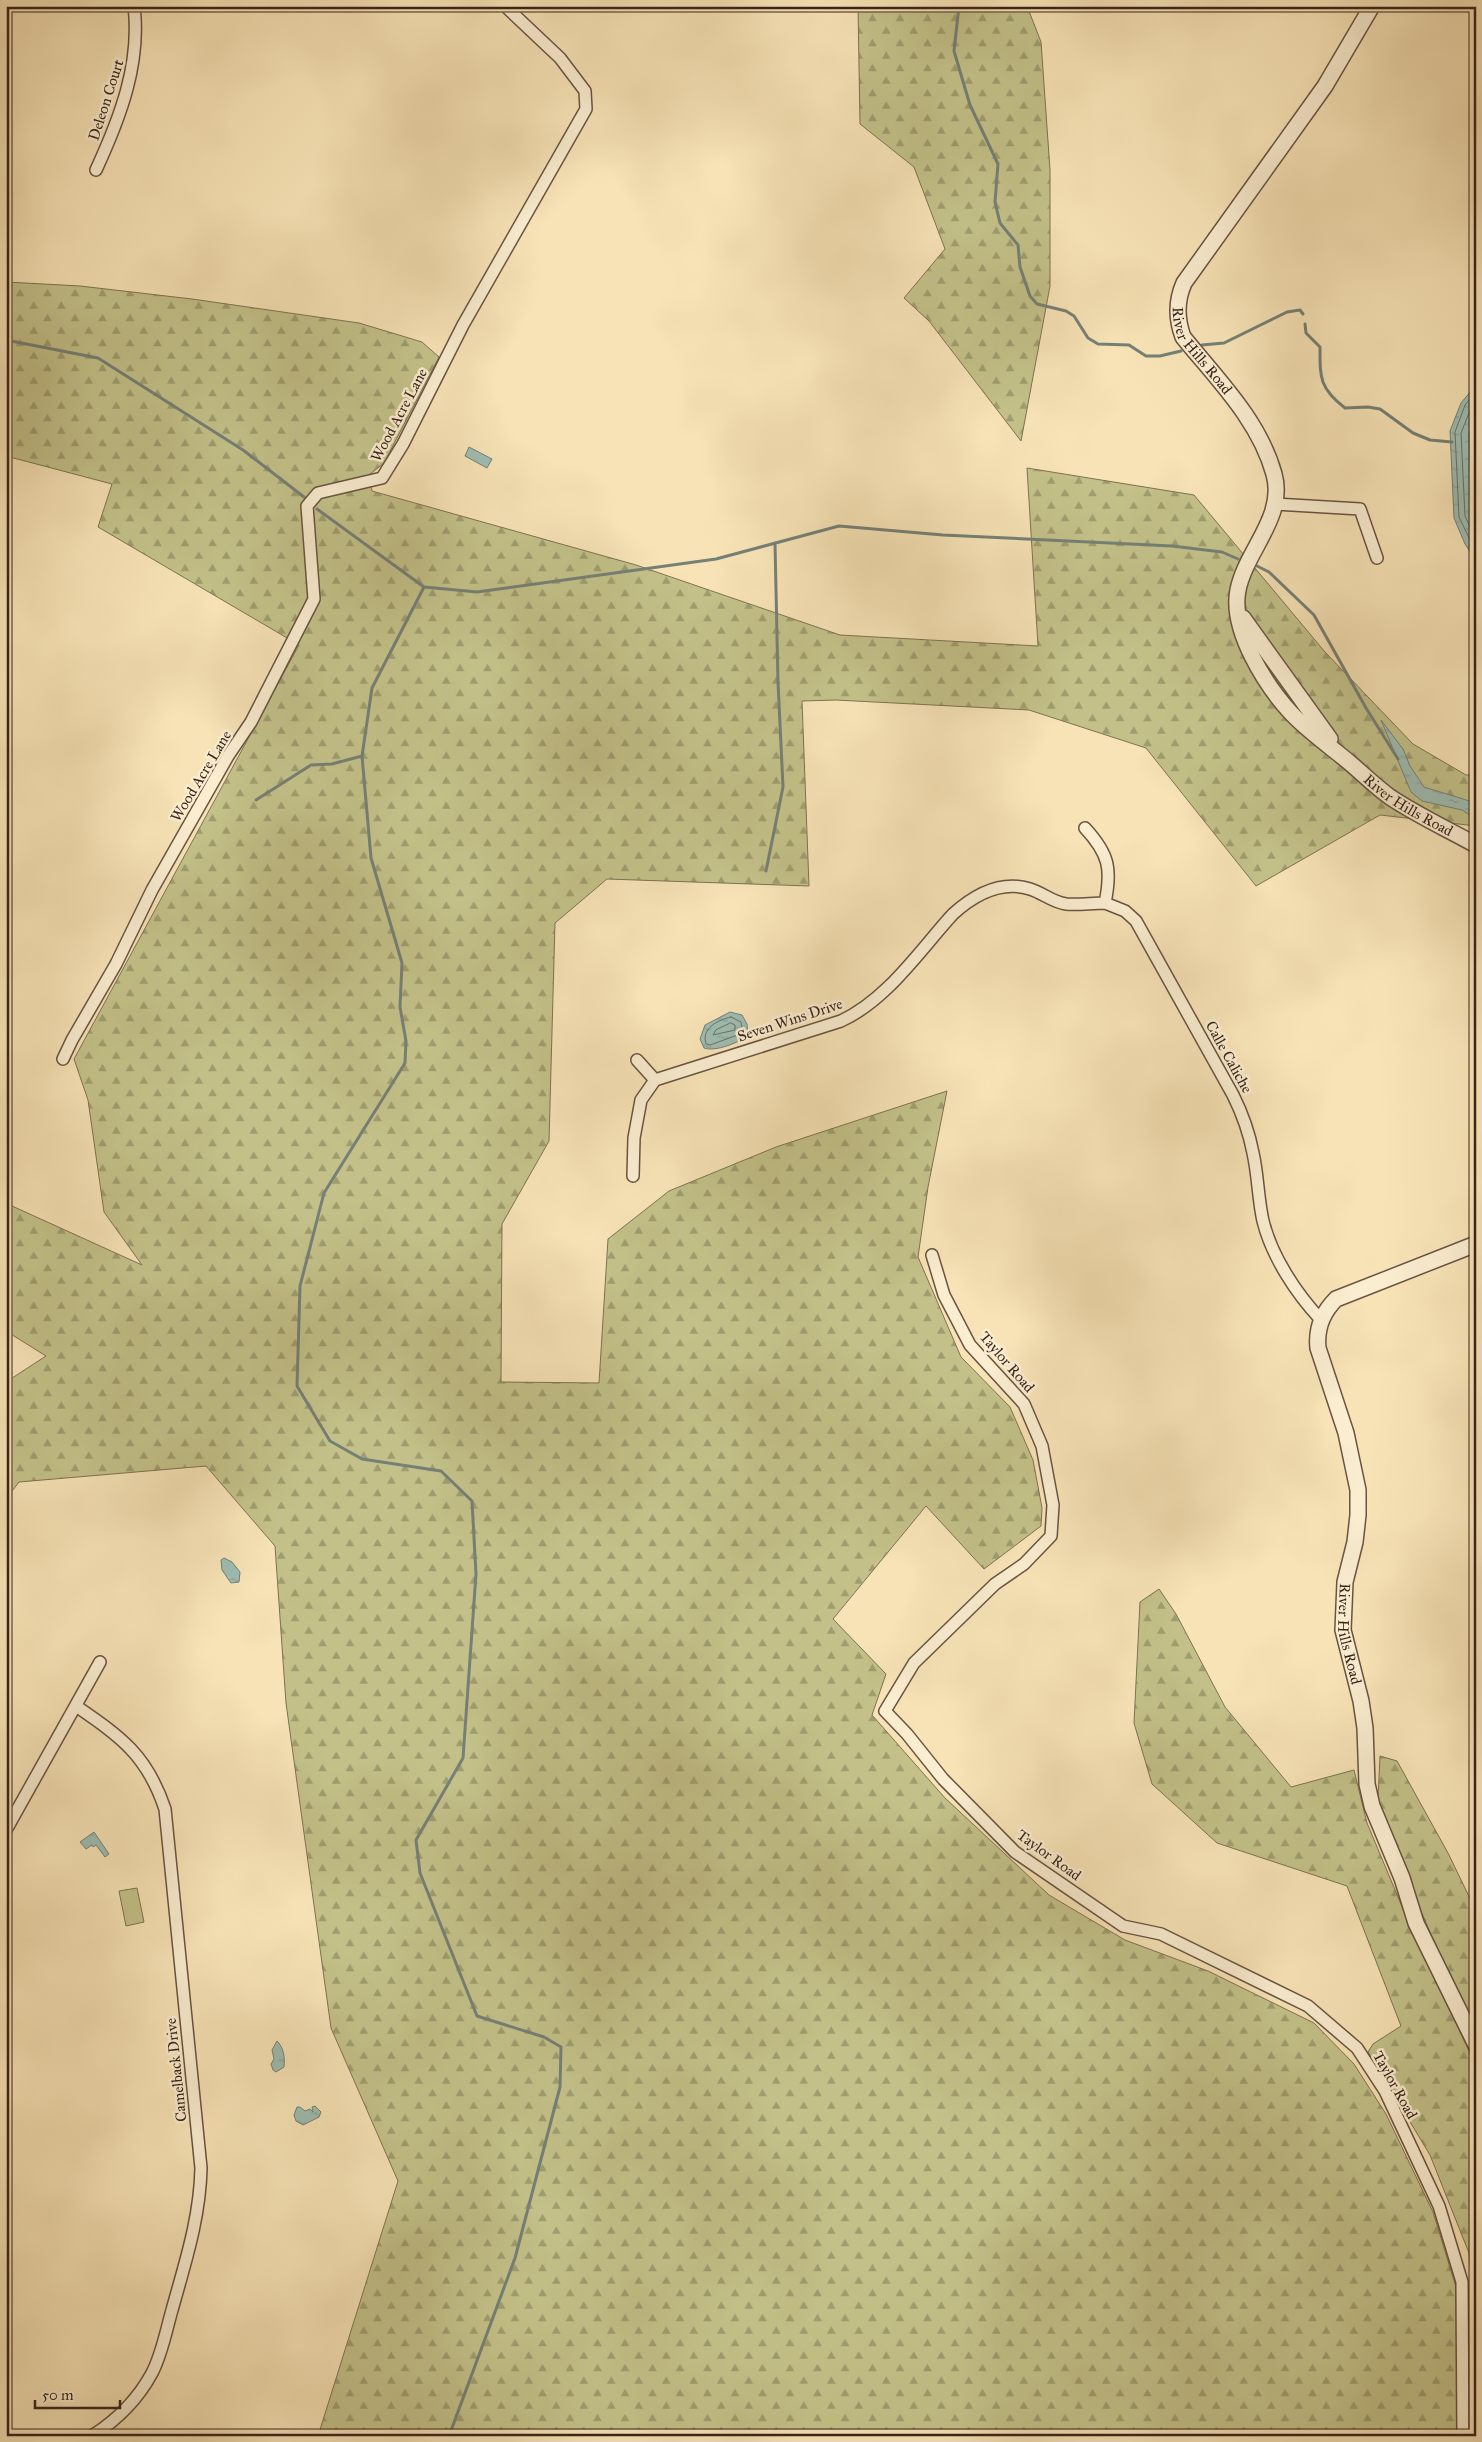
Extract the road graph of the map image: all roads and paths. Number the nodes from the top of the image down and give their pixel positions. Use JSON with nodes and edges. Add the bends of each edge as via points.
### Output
{"nodes":[{"id":1,"x":134,"y":6,"type":"edge"},
{"id":2,"x":505,"y":6,"type":"edge"},
{"id":3,"x":1372,"y":6,"type":"edge"},
{"id":4,"x":96,"y":170,"type":"dead end"},
{"id":5,"x":1275,"y":504,"type":"junction"},
{"id":6,"x":1377,"y":558,"type":"dead end"},
{"id":7,"x":1085,"y":828,"type":"dead end"},
{"id":8,"x":1476,"y":845,"type":"edge"},
{"id":9,"x":1105,"y":903,"type":"junction"},
{"id":10,"x":64,"y":1059,"type":"dead end"},
{"id":11,"x":637,"y":1060,"type":"dead end"},
{"id":12,"x":655,"y":1080,"type":"junction"},
{"id":13,"x":634,"y":1176,"type":"dead end"},
{"id":14,"x":1476,"y":1244,"type":"edge"},
{"id":15,"x":932,"y":1255,"type":"dead end"},
{"id":16,"x":1321,"y":1320,"type":"junction"},
{"id":17,"x":100,"y":1662,"type":"dead end"},
{"id":18,"x":76,"y":1706,"type":"junction"},
{"id":19,"x":6,"y":1830,"type":"edge"},
{"id":20,"x":1476,"y":2046,"type":"edge"},
{"id":21,"x":92,"y":2436,"type":"edge"},
{"id":22,"x":1463,"y":2436,"type":"edge"}],
"edges":[{"from":1,"to":4,"type":"street","name":"Deleon Court","via":[[135,56],[116,127]]},
{"from":2,"to":10,"type":"street","name":"Wood Acre Lane","via":[[560,58],[585,91],[586,109],[382,478],[318,493],[307,506],[314,599],[251,722],[228,756],[152,890]]},
{"from":3,"to":5,"type":"street","name":"River Hills Road","via":[[1325,86],[1179,293],[1178,324],[1183,337],[1256,430],[1275,475]]},
{"from":5,"to":6,"type":"street","via":[[1360,509]]},
{"from":5,"to":8,"type":"street","name":"River Hills Road","via":[[1272,517],[1243,570],[1238,612],[1344,758],[1389,796]]},
{"from":7,"to":9,"type":"street","via":[[1107,859],[1110,882]]},
{"from":9,"to":12,"type":"street","name":"Seven Wins Drive","via":[[1066,904],[1032,889],[993,888],[965,903],[953,914],[884,991],[860,1012],[842,1021]]},
{"from":9,"to":16,"type":"street","name":"Calle Caliche","via":[[1125,911],[1136,921],[1233,1095],[1253,1152],[1269,1240],[1306,1304]]},
{"from":11,"to":12,"type":"street"},
{"from":12,"to":13,"type":"street","via":[[641,1100],[634,1138]]},
{"from":14,"to":16,"type":"street","name":"River Hills Road","via":[[1349,1293],[1336,1300]]},
{"from":15,"to":22,"type":"street","name":"Taylor Road","via":[[944,1295],[970,1345],[1024,1404],[1042,1446],[1053,1505],[1051,1536],[1024,1564],[995,1584],[914,1663],[884,1711],[943,1779],[1015,1852],[1123,1926],[1161,1934],[1308,2006],[1357,2048],[1385,2091],[1439,2206],[1462,2282]]},
{"from":16,"to":20,"type":"street","name":"River Hills Road","via":[[1318,1348],[1346,1433],[1358,1490],[1355,1542],[1345,1582],[1343,1630],[1361,1701],[1367,1784],[1372,1806],[1402,1878],[1416,1923]]},
{"from":17,"to":18,"type":"street"},
{"from":18,"to":19,"type":"street"},
{"from":18,"to":21,"type":"street","name":"Camelback Drive","via":[[129,1746],[151,1776],[165,1809],[201,2168],[197,2220],[157,2363],[130,2405]]}]}
